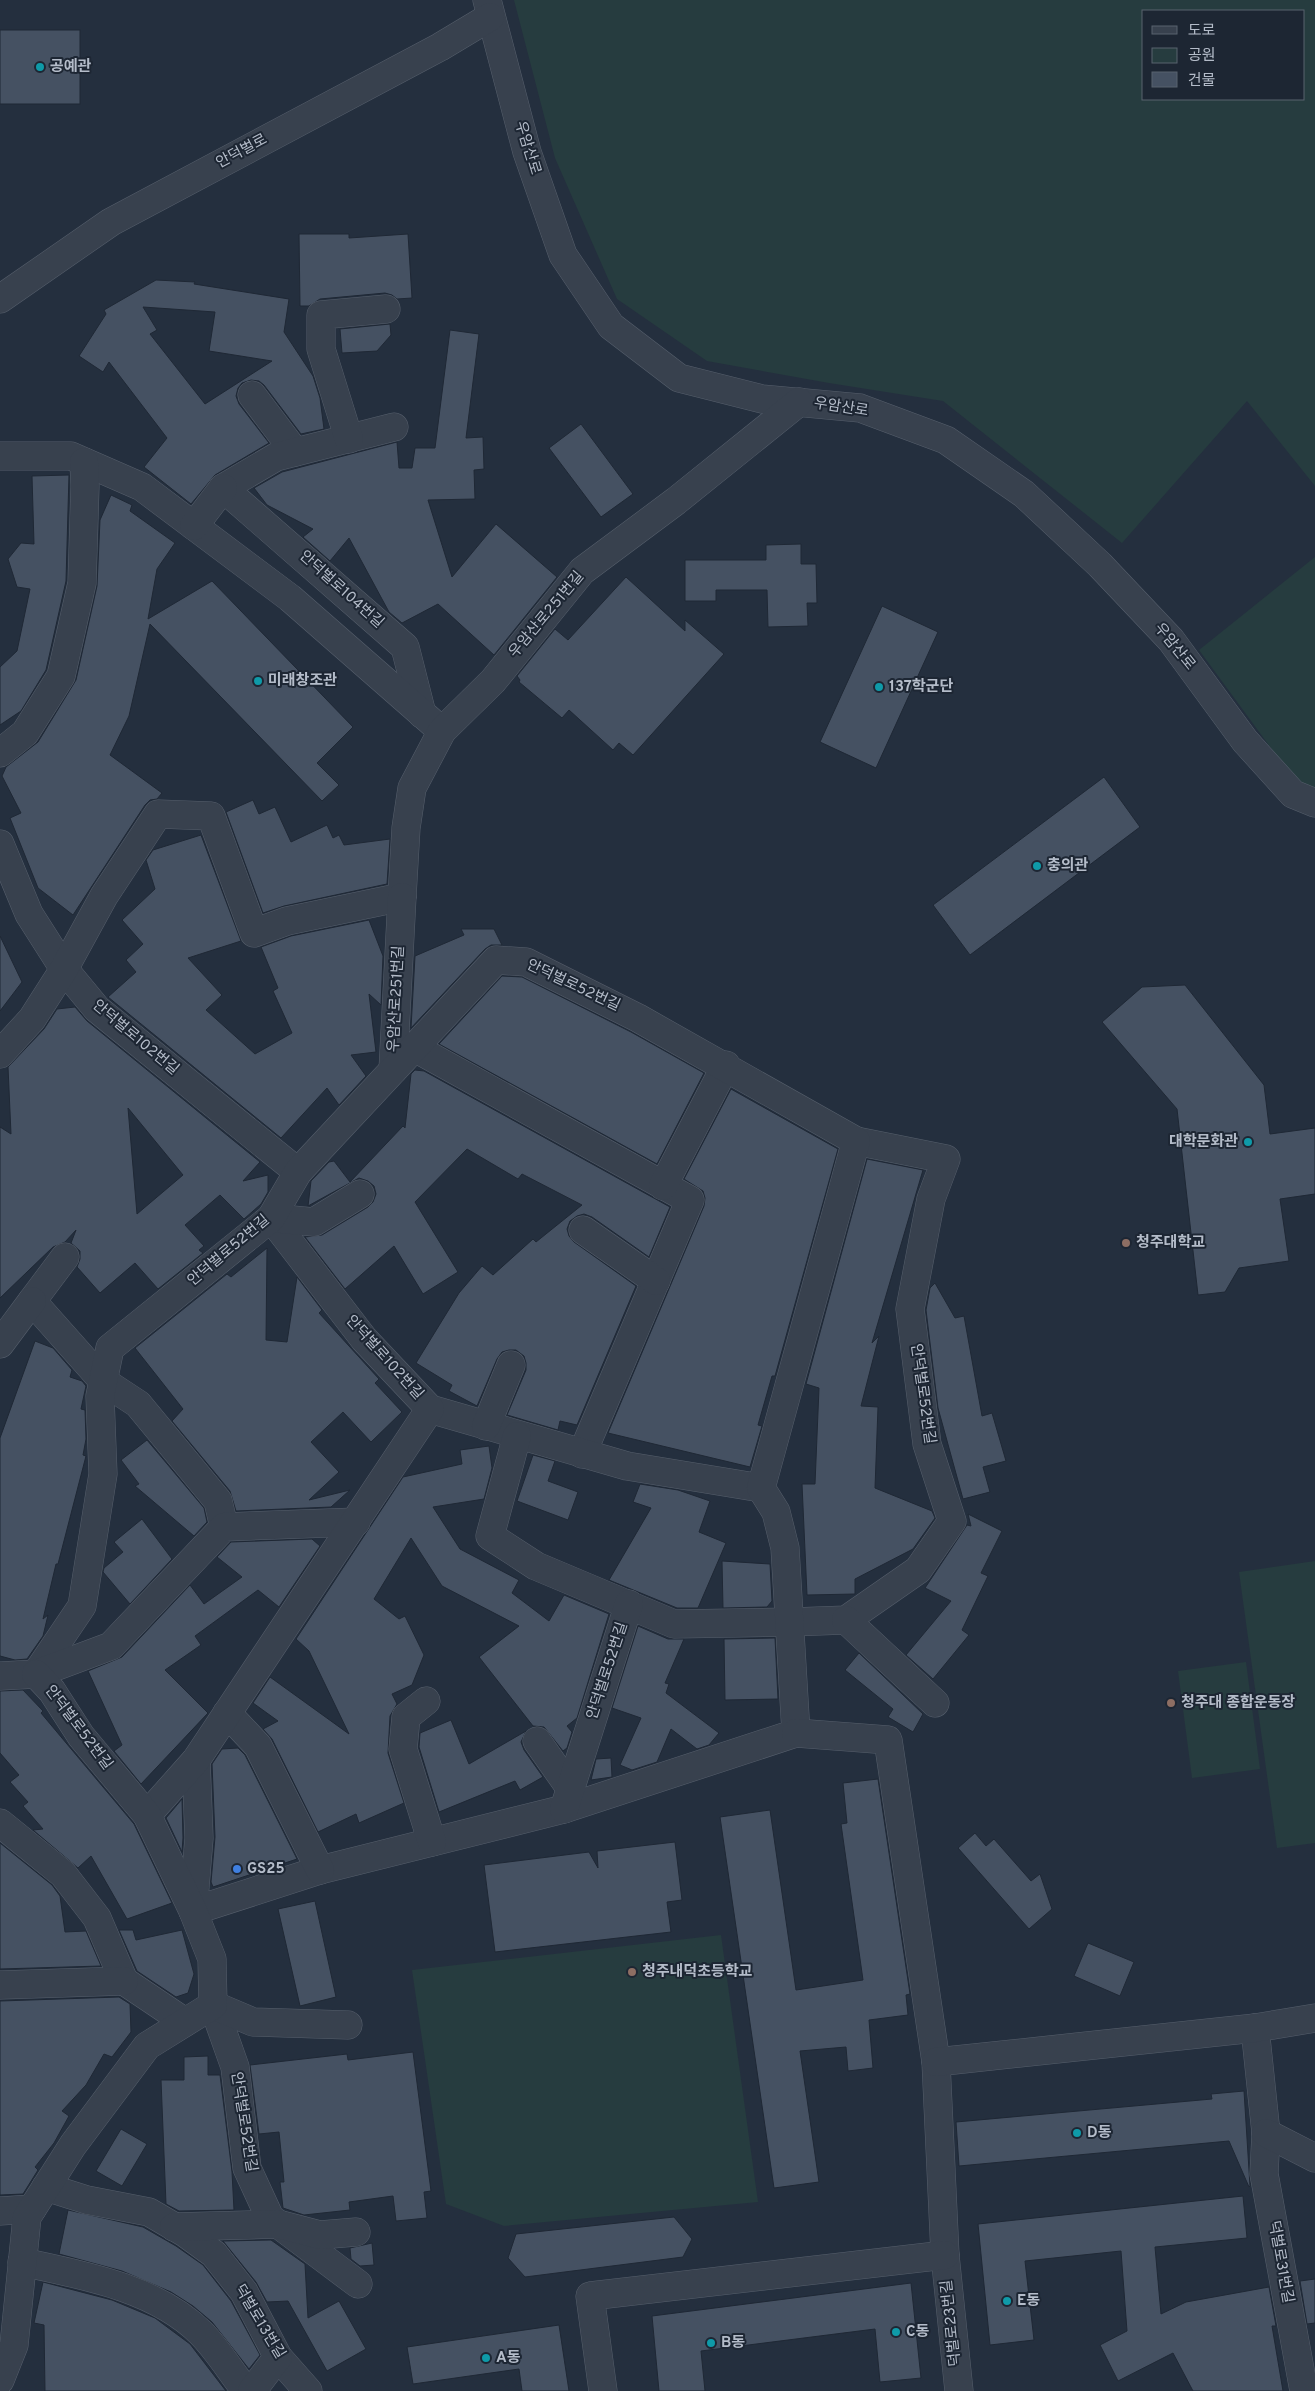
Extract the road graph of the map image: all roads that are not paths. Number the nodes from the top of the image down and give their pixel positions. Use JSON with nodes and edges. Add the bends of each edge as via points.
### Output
{"nodes":[{"id":1,"x":488,"y":8,"type":"edge"},
{"id":2,"x":0,"y":300,"type":"edge"},
{"id":3,"x":386,"y":309,"type":"dead end"},
{"id":4,"x":252,"y":395,"type":"dead end"},
{"id":5,"x":798,"y":402,"type":"junction"},
{"id":6,"x":394,"y":427,"type":"dead end"},
{"id":7,"x":349,"y":438,"type":"junction"},
{"id":8,"x":295,"y":452,"type":"junction"},
{"id":9,"x":0,"y":456,"type":"edge"},
{"id":10,"x":84,"y":462,"type":"junction"},
{"id":11,"x":223,"y":488,"type":"junction"},
{"id":12,"x":194,"y":526,"type":"junction"},
{"id":13,"x":432,"y":723,"type":"junction"},
{"id":14,"x":0,"y":753,"type":"edge"},
{"id":15,"x":1315,"y":803,"type":"edge"},
{"id":16,"x":0,"y":844,"type":"edge"},
{"id":17,"x":402,"y":897,"type":"junction"},
{"id":18,"x":64,"y":969,"type":"junction"},
{"id":19,"x":414,"y":1048,"type":"junction"},
{"id":20,"x":0,"y":1054,"type":"edge"},
{"id":21,"x":726,"y":1065,"type":"junction"},
{"id":22,"x":393,"y":1070,"type":"junction"},
{"id":23,"x":856,"y":1141,"type":"junction"},
{"id":24,"x":298,"y":1172,"type":"junction"},
{"id":25,"x":663,"y":1186,"type":"junction"},
{"id":26,"x":360,"y":1194,"type":"dead end"},
{"id":27,"x":271,"y":1218,"type":"junction"},
{"id":28,"x":583,"y":1230,"type":"dead end"},
{"id":29,"x":65,"y":1257,"type":"dead end"},
{"id":30,"x":656,"y":1281,"type":"junction"},
{"id":31,"x":32,"y":1301,"type":"junction"},
{"id":32,"x":0,"y":1344,"type":"edge"},
{"id":33,"x":511,"y":1365,"type":"dead end"},
{"id":34,"x":103,"y":1381,"type":"junction"},
{"id":35,"x":430,"y":1409,"type":"junction"},
{"id":36,"x":486,"y":1426,"type":"junction"},
{"id":37,"x":517,"y":1436,"type":"junction"},
{"id":38,"x":582,"y":1454,"type":"junction"},
{"id":39,"x":761,"y":1488,"type":"junction"},
{"id":40,"x":356,"y":1522,"type":"junction"},
{"id":41,"x":224,"y":1527,"type":"junction"},
{"id":42,"x":630,"y":1604,"type":"junction"},
{"id":43,"x":846,"y":1620,"type":"junction"},
{"id":44,"x":791,"y":1622,"type":"junction"},
{"id":45,"x":36,"y":1674,"type":"junction"},
{"id":46,"x":0,"y":1676,"type":"edge"},
{"id":47,"x":426,"y":1701,"type":"dead end"},
{"id":48,"x":935,"y":1703,"type":"dead end"},
{"id":49,"x":227,"y":1713,"type":"junction"},
{"id":50,"x":796,"y":1733,"type":"junction"},
{"id":51,"x":537,"y":1741,"type":"dead end"},
{"id":52,"x":196,"y":1760,"type":"junction"},
{"id":53,"x":567,"y":1799,"type":"junction"},
{"id":54,"x":147,"y":1815,"type":"junction"},
{"id":55,"x":0,"y":1824,"type":"edge"},
{"id":56,"x":432,"y":1842,"type":"junction"},
{"id":57,"x":320,"y":1870,"type":"junction"},
{"id":58,"x":193,"y":1911,"type":"junction"},
{"id":59,"x":124,"y":1981,"type":"junction"},
{"id":60,"x":0,"y":1985,"type":"edge"},
{"id":61,"x":213,"y":2005,"type":"junction"},
{"id":62,"x":1315,"y":2018,"type":"edge"},
{"id":63,"x":185,"y":2022,"type":"junction"},
{"id":64,"x":348,"y":2025,"type":"dead end"},
{"id":65,"x":1255,"y":2028,"type":"junction"},
{"id":66,"x":936,"y":2062,"type":"junction"},
{"id":67,"x":1266,"y":2132,"type":"junction"},
{"id":68,"x":1315,"y":2158,"type":"edge"},
{"id":69,"x":39,"y":2198,"type":"junction"},
{"id":70,"x":0,"y":2211,"type":"edge"},
{"id":71,"x":278,"y":2224,"type":"junction"},
{"id":72,"x":174,"y":2227,"type":"junction"},
{"id":73,"x":356,"y":2232,"type":"dead end"},
{"id":74,"x":945,"y":2255,"type":"junction"},
{"id":75,"x":22,"y":2262,"type":"junction"},
{"id":76,"x":358,"y":2284,"type":"dead end"},
{"id":77,"x":278,"y":2357,"type":"junction"},
{"id":78,"x":0,"y":2380,"type":"edge"},
{"id":79,"x":246,"y":2391,"type":"edge"},
{"id":80,"x":252,"y":2391,"type":"edge"},
{"id":81,"x":308,"y":2391,"type":"edge"},
{"id":82,"x":604,"y":2391,"type":"edge"},
{"id":83,"x":960,"y":2391,"type":"edge"},
{"id":84,"x":1304,"y":2391,"type":"edge"}],
"edges":[{"from":1,"to":2,"type":"street","name":"안덕벌로","via":[[440,47],[110,222]]},
{"from":1,"to":5,"type":"street","name":"우암산로","via":[[527,152],[563,255],[611,326],[679,378],[762,399]]},
{"from":3,"to":7,"type":"street","via":[[321,315],[321,349]]},
{"from":4,"to":8,"type":"street"},
{"from":5,"to":13,"type":"street","name":"우암산로251번길","via":[[676,501],[582,571],[493,681]]},
{"from":5,"to":15,"type":"street","name":"우암산로","via":[[860,408],[946,440],[1024,494],[1100,565],[1171,640],[1245,741],[1293,794]]},
{"from":6,"to":7,"type":"street"},
{"from":7,"to":8,"type":"street"},
{"from":8,"to":11,"type":"street","via":[[276,457]]},
{"from":9,"to":10,"type":"street","via":[[71,456]]},
{"from":10,"to":12,"type":"street","via":[[142,487]]},
{"from":10,"to":14,"type":"street","via":[[82,584],[61,676],[25,733]]},
{"from":11,"to":12,"type":"street"},
{"from":11,"to":13,"type":"street","name":"안덕벌로104번길","via":[[405,647]]},
{"from":12,"to":13,"type":"street","via":[[290,598]]},
{"from":13,"to":17,"type":"street","name":"우암산로251번길","via":[[412,788]]},
{"from":16,"to":18,"type":"street","name":"안덕벌로102번길","via":[[29,914]]},
{"from":17,"to":18,"type":"street","via":[[287,921],[254,933],[210,816],[158,814],[104,896]]},
{"from":17,"to":22,"type":"street","name":"우암산로251번길"},
{"from":18,"to":20,"type":"street","via":[[32,1019]]},
{"from":18,"to":24,"type":"street","name":"안덕벌로102번길","via":[[98,1009]]},
{"from":19,"to":21,"type":"street","name":"안덕벌로52번길","via":[[496,960],[526,962]]},
{"from":19,"to":22,"type":"street","name":"안덕벌로52번길"},
{"from":19,"to":25,"type":"street"},
{"from":21,"to":23,"type":"street","name":"안덕벌로52번길"},
{"from":21,"to":25,"type":"street"},
{"from":22,"to":24,"type":"street","name":"안덕벌로52번길"},
{"from":23,"to":39,"type":"street"},
{"from":23,"to":43,"type":"street","name":"안덕벌로52번길","via":[[946,1158],[932,1199],[910,1309],[927,1444],[952,1521],[918,1570]]},
{"from":24,"to":27,"type":"street","name":"안덕벌로52번길"},
{"from":25,"to":30,"type":"street","via":[[690,1200]]},
{"from":26,"to":27,"type":"street","via":[[314,1222]]},
{"from":27,"to":34,"type":"street","name":"안덕벌로52번길","via":[[110,1348]]},
{"from":27,"to":35,"type":"street","name":"안덕벌로102번길","via":[[364,1339]]},
{"from":28,"to":30,"type":"street"},
{"from":29,"to":31,"type":"street"},
{"from":30,"to":38,"type":"street"},
{"from":31,"to":32,"type":"street"},
{"from":31,"to":34,"type":"street"},
{"from":33,"to":36,"type":"street"},
{"from":34,"to":41,"type":"street","via":[[138,1404],[218,1502]]},
{"from":34,"to":45,"type":"street","name":"안덕벌로52번길","via":[[100,1396],[103,1474],[82,1606]]},
{"from":35,"to":36,"type":"street","name":"안덕벌로102번길"},
{"from":35,"to":40,"type":"street"},
{"from":36,"to":37,"type":"street","name":"안덕벌로102번길"},
{"from":37,"to":38,"type":"street","name":"안덕벌로102번길"},
{"from":37,"to":42,"type":"street","via":[[490,1536],[536,1566]]},
{"from":38,"to":39,"type":"street","name":"안덕벌로102번길","via":[[627,1466]]},
{"from":39,"to":44,"type":"street","via":[[776,1512],[785,1548]]},
{"from":40,"to":41,"type":"street"},
{"from":40,"to":49,"type":"street"},
{"from":41,"to":45,"type":"street","name":"안덕벌로52번길","via":[[111,1646]]},
{"from":42,"to":44,"type":"street","name":"안덕벌로52번길","via":[[674,1624]]},
{"from":42,"to":53,"type":"street","name":"안덕벌로52번길"},
{"from":43,"to":44,"type":"street","name":"안덕벌로52번길"},
{"from":43,"to":48,"type":"street"},
{"from":44,"to":50,"type":"street"},
{"from":45,"to":46,"type":"street"},
{"from":45,"to":54,"type":"street","name":"안덕벌로52번길","via":[[52,1691],[81,1736]]},
{"from":47,"to":56,"type":"street","via":[[406,1717],[402,1749]]},
{"from":49,"to":52,"type":"street"},
{"from":49,"to":57,"type":"street","via":[[258,1746]]},
{"from":50,"to":53,"type":"street"},
{"from":50,"to":66,"type":"street","name":"덕벌로23번길","via":[[888,1740]]},
{"from":51,"to":53,"type":"street"},
{"from":52,"to":54,"type":"street"},
{"from":52,"to":58,"type":"street","name":"안덕벌로52번길","via":[[200,1838]]},
{"from":53,"to":56,"type":"street"},
{"from":54,"to":58,"type":"street","name":"안덕벌로52번길"},
{"from":55,"to":59,"type":"street","via":[[63,1874],[97,1918]]},
{"from":56,"to":57,"type":"street"},
{"from":57,"to":58,"type":"street"},
{"from":58,"to":61,"type":"street","name":"안덕벌로52번길","via":[[212,1959]]},
{"from":59,"to":60,"type":"street"},
{"from":59,"to":63,"type":"street"},
{"from":61,"to":63,"type":"street"},
{"from":61,"to":64,"type":"street","via":[[253,2022]]},
{"from":61,"to":71,"type":"street","name":"안덕벌로52번길","via":[[235,2067],[247,2168],[270,2218]]},
{"from":62,"to":65,"type":"street"},
{"from":63,"to":69,"type":"street","via":[[147,2046]]},
{"from":65,"to":66,"type":"street"},
{"from":65,"to":67,"type":"street","name":"덕벌로31번길"},
{"from":66,"to":74,"type":"street","name":"덕벌로23번길"},
{"from":67,"to":68,"type":"street"},
{"from":67,"to":84,"type":"street","name":"덕벌로31번길","via":[[1264,2174]]},
{"from":69,"to":70,"type":"street"},
{"from":69,"to":72,"type":"street","name":"덕벌로13번길","via":[[87,2200],[149,2212]]},
{"from":69,"to":75,"type":"street","via":[[27,2217]]},
{"from":71,"to":72,"type":"street"},
{"from":71,"to":73,"type":"street","via":[[320,2235]]},
{"from":71,"to":76,"type":"street","name":"안덕벌로52번길"},
{"from":72,"to":77,"type":"street","name":"덕벌로13번길","via":[[214,2254],[244,2292]]},
{"from":74,"to":82,"type":"street","via":[[590,2296]]},
{"from":74,"to":83,"type":"street","name":"덕벌로23번길"},
{"from":75,"to":78,"type":"street","via":[[14,2344]]},
{"from":75,"to":79,"type":"street","via":[[95,2277],[157,2300],[201,2333]]},
{"from":77,"to":80,"type":"street"},
{"from":77,"to":81,"type":"street","name":"덕벌로13번길"}]}
